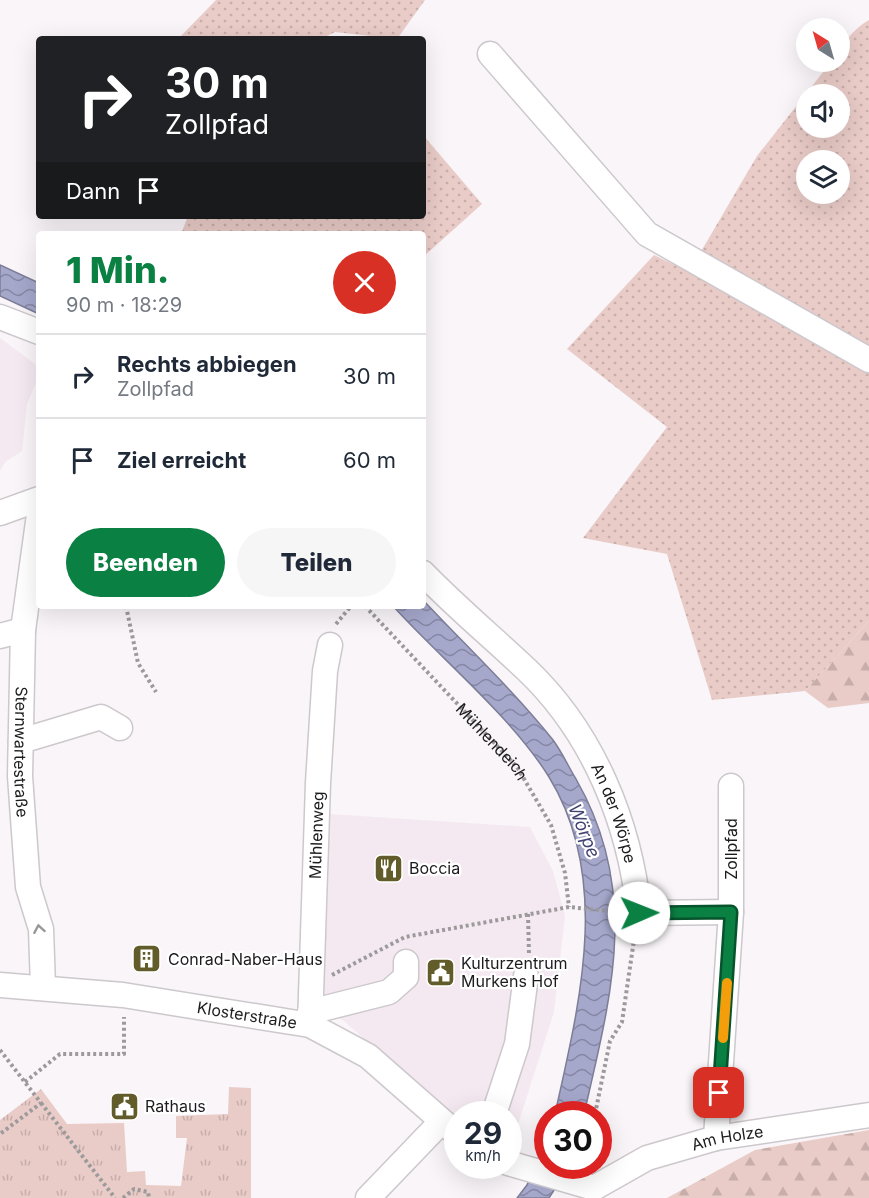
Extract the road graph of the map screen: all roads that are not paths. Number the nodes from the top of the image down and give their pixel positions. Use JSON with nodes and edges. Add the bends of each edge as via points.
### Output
{"nodes":[{"id":1,"x":490,"y":54,"type":"dead end"},
{"id":2,"x":0,"y":316,"type":"edge"},
{"id":3,"x":36,"y":331,"type":"edge"},
{"id":4,"x":869,"y":360,"type":"edge"},
{"id":5,"x":36,"y":500,"type":"edge"},
{"id":6,"x":0,"y":513,"type":"edge"},
{"id":7,"x":36,"y":537,"type":"edge"},
{"id":8,"x":426,"y":576,"type":"edge"},
{"id":9,"x":23,"y":630,"type":"junction"},
{"id":10,"x":0,"y":636,"type":"edge"},
{"id":11,"x":330,"y":645,"type":"dead end"},
{"id":12,"x":120,"y":728,"type":"dead end"},
{"id":13,"x":21,"y":741,"type":"junction"},
{"id":14,"x":731,"y":786,"type":"dead end"},
{"id":15,"x":731,"y":912,"type":"junction"},
{"id":16,"x":406,"y":962,"type":"dead end"},
{"id":17,"x":526,"y":976,"type":"road end"},
{"id":18,"x":0,"y":984,"type":"edge"},
{"id":19,"x":43,"y":987,"type":"junction"},
{"id":20,"x":310,"y":1019,"type":"junction"},
{"id":21,"x":498,"y":1101,"type":"edge"},
{"id":22,"x":869,"y":1115,"type":"edge"},
{"id":23,"x":444,"y":1124,"type":"edge"},
{"id":24,"x":444,"y":1132,"type":"edge"},
{"id":25,"x":716,"y":1138,"type":"junction"},
{"id":26,"x":522,"y":1168,"type":"edge"},
{"id":27,"x":591,"y":1193,"type":"edge"},
{"id":28,"x":368,"y":1198,"type":"edge"}],
"edges":[{"from":1,"to":4,"type":"street","via":[[646,234]]},
{"from":2,"to":3,"type":"street"},
{"from":5,"to":6,"type":"street"},
{"from":7,"to":9,"type":"street","name":"Sternwartestraße"},
{"from":8,"to":15,"type":"street","name":"An der Wörpe","via":[[528,671],[565,713],[596,761],[635,876],[633,913]]},
{"from":9,"to":10,"type":"street"},
{"from":9,"to":13,"type":"street","name":"Sternwartestraße"},
{"from":11,"to":20,"type":"street","name":"Mühlenweg","via":[[318,783]]},
{"from":12,"to":13,"type":"street","via":[[101,717]]},
{"from":19,"to":13,"type":"street","name":"Sternwartestraße","one_way":true,"via":[[41,929],[28,887]]},
{"from":14,"to":15,"type":"street","name":"Zollpfad"},
{"from":15,"to":25,"type":"street","name":"Zollpfad"},
{"from":16,"to":20,"type":"street","via":[[406,977],[389,992]]},
{"from":17,"to":21,"type":"street","via":[[517,1044]]},
{"from":18,"to":19,"type":"street","name":"Klosterstraße"},
{"from":19,"to":20,"type":"street","name":"Klosterstraße"},
{"from":20,"to":23,"type":"street","name":"Klosterstraße","via":[[368,1056]]},
{"from":22,"to":25,"type":"street","name":"Am Holze"},
{"from":24,"to":28,"type":"street"},
{"from":25,"to":27,"type":"street","name":"Am Holze","via":[[647,1158]]},
{"from":26,"to":27,"type":"street","via":[[570,1182]]}]}
